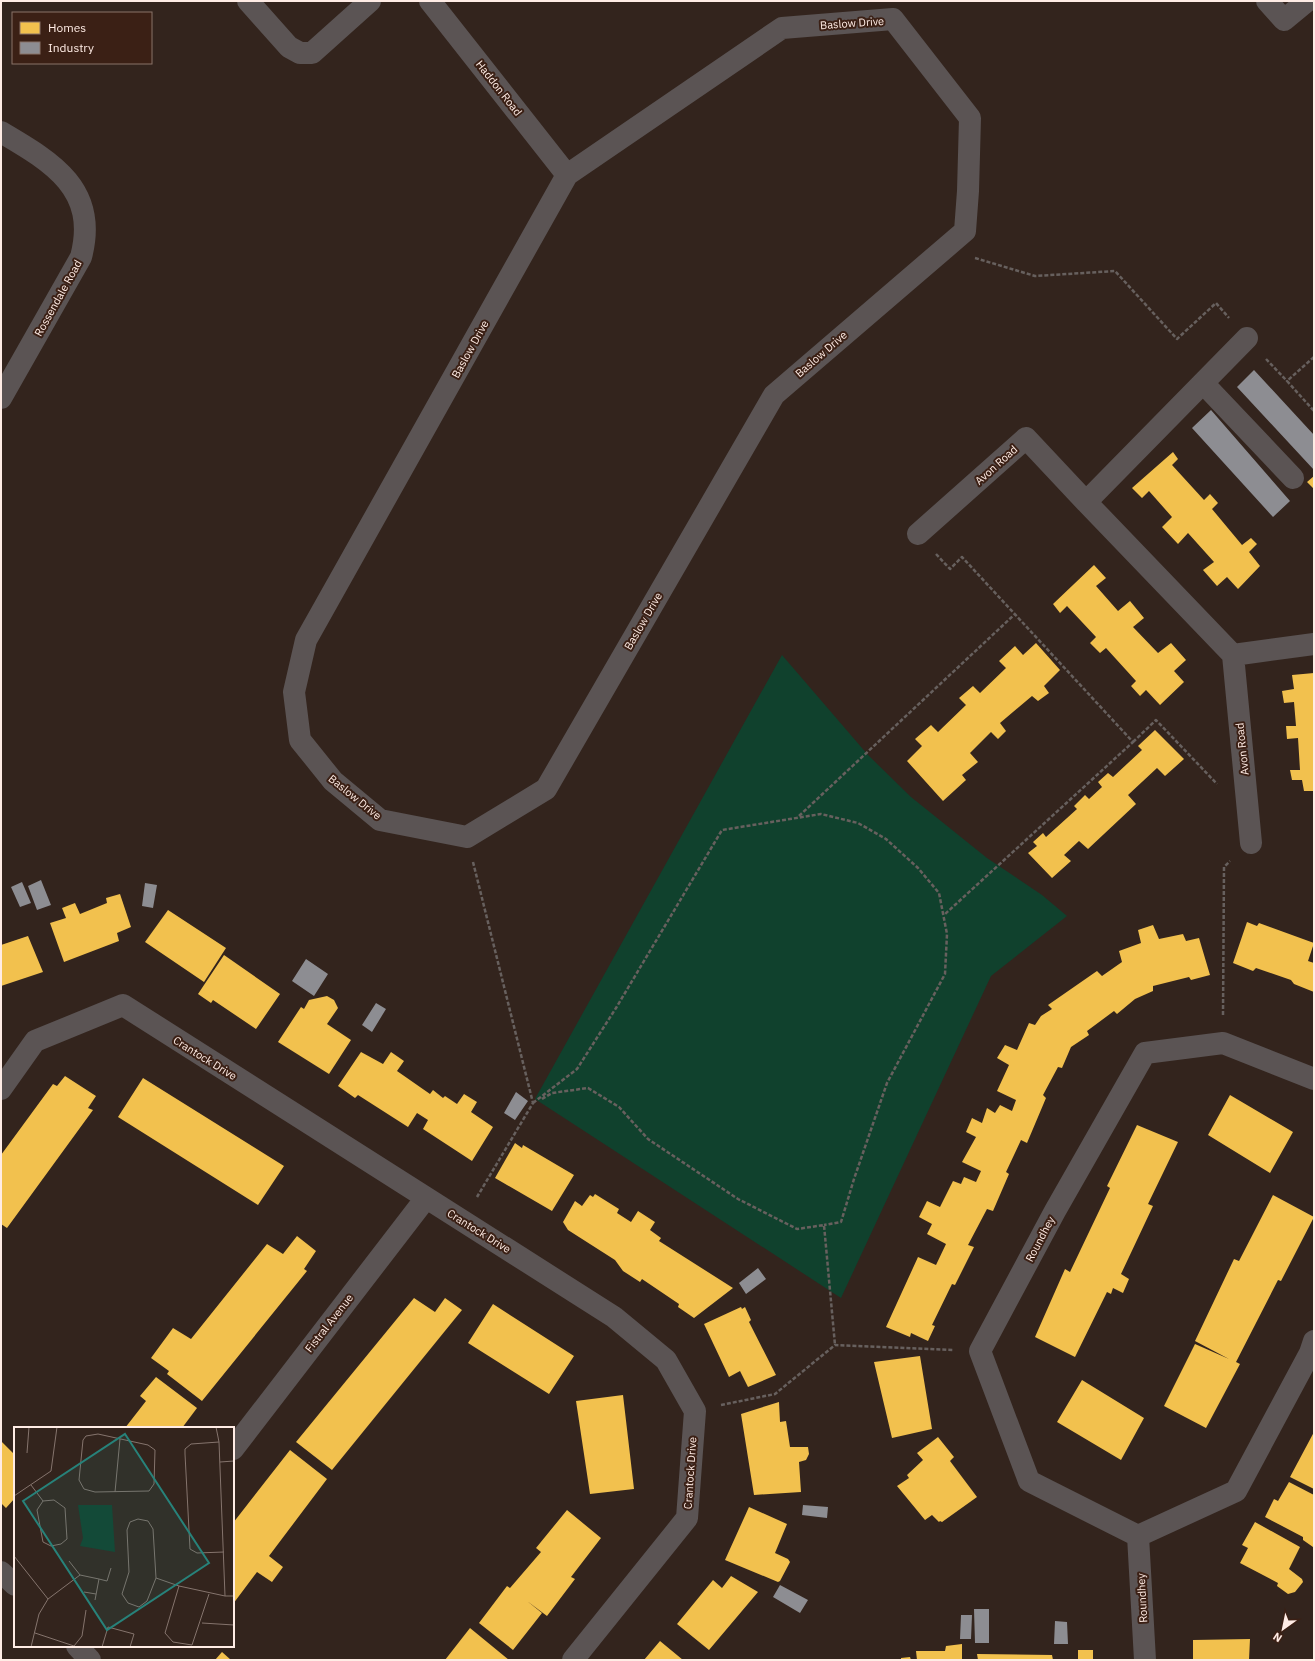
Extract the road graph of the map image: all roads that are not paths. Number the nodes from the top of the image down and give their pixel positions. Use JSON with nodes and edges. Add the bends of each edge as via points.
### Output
{"nodes":[{"id":1,"x":248,"y":1,"type":"edge"},
{"id":2,"x":370,"y":1,"type":"edge"},
{"id":3,"x":430,"y":1,"type":"edge"},
{"id":4,"x":1267,"y":1,"type":"edge"},
{"id":5,"x":1307,"y":1,"type":"edge"},
{"id":6,"x":1,"y":132,"type":"edge"},
{"id":7,"x":567,"y":176,"type":"junction"},
{"id":8,"x":1247,"y":338,"type":"road end"},
{"id":9,"x":1203,"y":383,"type":"junction"},
{"id":10,"x":1,"y":398,"type":"edge"},
{"id":11,"x":1293,"y":478,"type":"dead end"},
{"id":12,"x":1086,"y":502,"type":"junction"},
{"id":13,"x":918,"y":534,"type":"road end"},
{"id":14,"x":1314,"y":644,"type":"edge"},
{"id":15,"x":1233,"y":655,"type":"junction"},
{"id":16,"x":1251,"y":843,"type":"road end"},
{"id":17,"x":1314,"y":1078,"type":"edge"},
{"id":18,"x":1,"y":1089,"type":"edge"},
{"id":19,"x":426,"y":1198,"type":"junction"},
{"id":20,"x":1314,"y":1341,"type":"edge"},
{"id":21,"x":234,"y":1448,"type":"edge"},
{"id":22,"x":1138,"y":1536,"type":"junction"},
{"id":23,"x":1,"y":1572,"type":"edge"},
{"id":24,"x":14,"y":1584,"type":"edge"},
{"id":25,"x":573,"y":1660,"type":"edge"},
{"id":26,"x":1145,"y":1660,"type":"edge"}],
"edges":[{"from":1,"to":2,"type":"street","via":[[288,46],[300,54],[312,53]]},
{"from":3,"to":7,"type":"street","name":"Haddon Road"},
{"from":4,"to":5,"type":"street","via":[[1284,20]]},
{"from":6,"to":10,"type":"street","name":"Rossendale Road","via":[[34,151],[66,178],[83,207],[86,239],[81,257]]},
{"from":7,"to":7,"type":"street","name":"Baslow Drive","via":[[306,640],[294,692],[300,740],[333,781],[380,820],[467,837],[546,789],[774,395],[965,231],[970,118],[893,19],[782,28]]},
{"from":8,"to":9,"type":"street"},
{"from":9,"to":11,"type":"street"},
{"from":9,"to":12,"type":"street"},
{"from":12,"to":13,"type":"street","name":"Avon Road","via":[[1026,438]]},
{"from":12,"to":15,"type":"street","name":"Avon Road"},
{"from":14,"to":15,"type":"street"},
{"from":15,"to":16,"type":"street","name":"Avon Road"},
{"from":17,"to":22,"type":"street","name":"Roundhey","via":[[1223,1044],[1145,1053],[1055,1211],[980,1351],[1029,1481]]},
{"from":18,"to":19,"type":"street","name":"Crantock Drive","via":[[35,1041],[123,1005]]},
{"from":19,"to":21,"type":"street","name":"Fistral Avenue"},
{"from":19,"to":25,"type":"street","name":"Crantock Drive","via":[[614,1317],[666,1360],[695,1411],[687,1518]]},
{"from":20,"to":22,"type":"street","via":[[1236,1491]]},
{"from":22,"to":26,"type":"street","name":"Roundhey"},
{"from":23,"to":24,"type":"street"}]}
